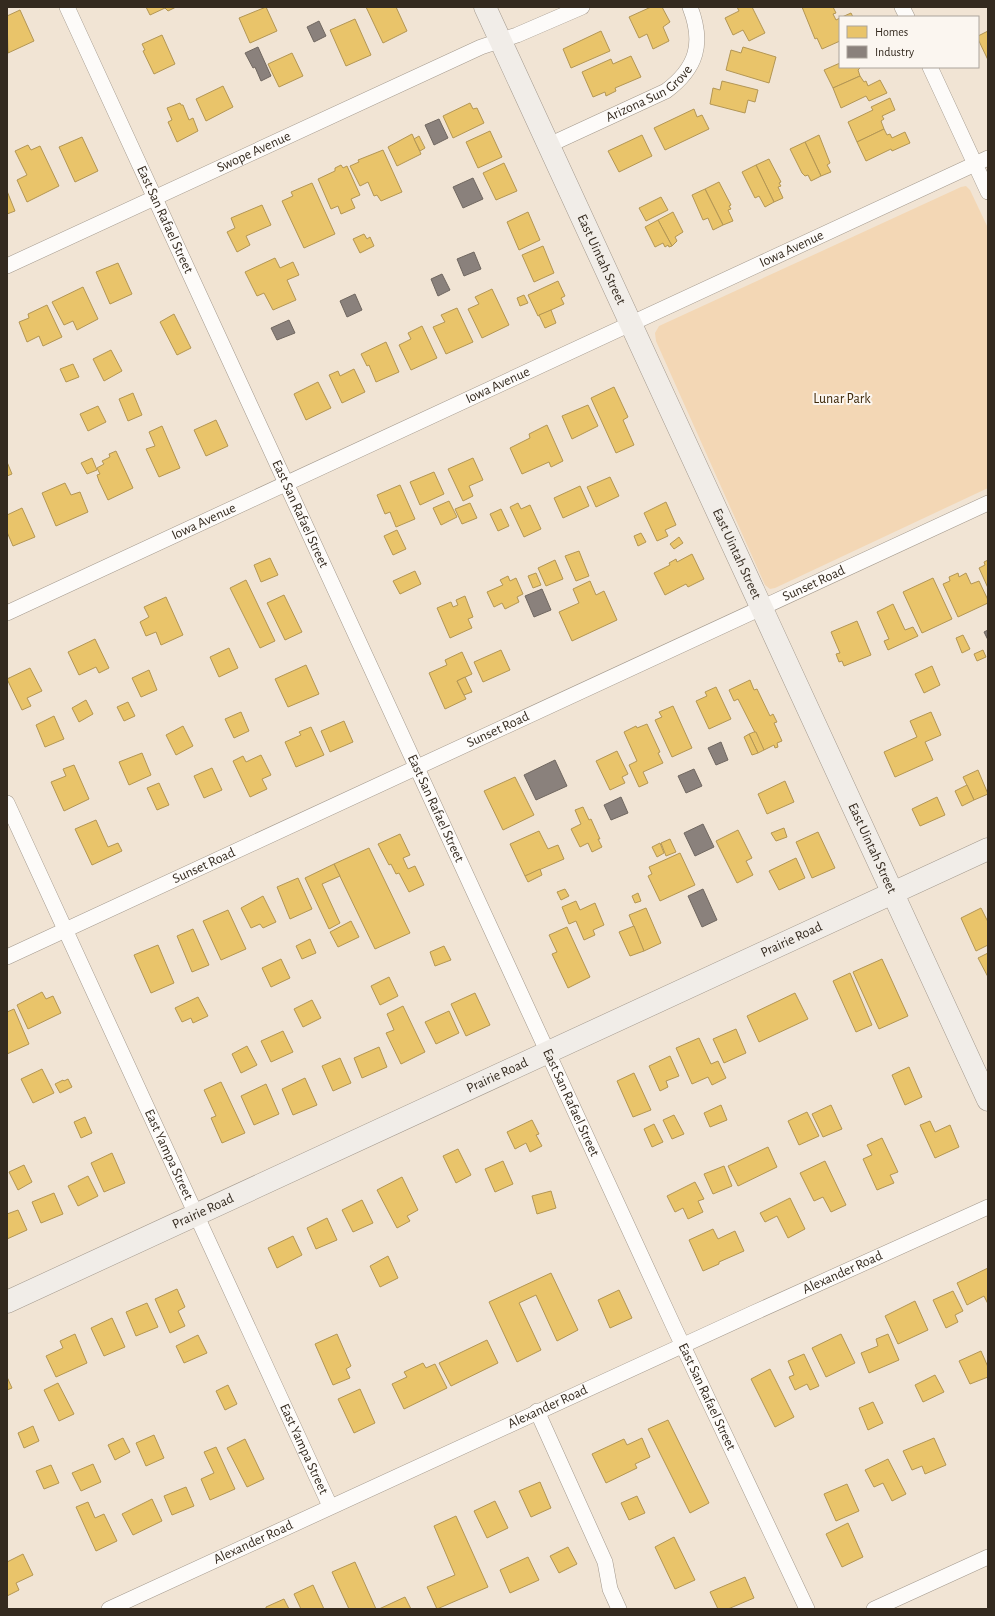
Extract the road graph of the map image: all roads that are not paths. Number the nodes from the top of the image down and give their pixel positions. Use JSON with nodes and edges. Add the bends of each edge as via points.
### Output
{"nodes":[{"id":1,"x":67,"y":7,"type":"edge"},
{"id":2,"x":485,"y":7,"type":"edge"},
{"id":3,"x":582,"y":7,"type":"edge"},
{"id":4,"x":690,"y":7,"type":"edge"},
{"id":5,"x":902,"y":7,"type":"edge"},
{"id":6,"x":906,"y":16,"type":"edge"},
{"id":7,"x":501,"y":41,"type":"junction"},
{"id":8,"x":931,"y":68,"type":"edge"},
{"id":9,"x":549,"y":145,"type":"junction"},
{"id":10,"x":982,"y":161,"type":"edge"},
{"id":11,"x":988,"y":192,"type":"edge"},
{"id":12,"x":154,"y":197,"type":"junction"},
{"id":13,"x":7,"y":266,"type":"edge"},
{"id":14,"x":631,"y":324,"type":"junction"},
{"id":15,"x":286,"y":483,"type":"junction"},
{"id":16,"x":988,"y":503,"type":"edge"},
{"id":17,"x":762,"y":608,"type":"junction"},
{"id":18,"x":7,"y":613,"type":"edge"},
{"id":19,"x":418,"y":767,"type":"junction"},
{"id":20,"x":7,"y":803,"type":"edge"},
{"id":21,"x":988,"y":849,"type":"edge"},
{"id":22,"x":893,"y":893,"type":"junction"},
{"id":23,"x":66,"y":929,"type":"junction"},
{"id":24,"x":7,"y":957,"type":"edge"},
{"id":25,"x":549,"y":1052,"type":"junction"},
{"id":26,"x":988,"y":1100,"type":"edge"},
{"id":27,"x":988,"y":1207,"type":"edge"},
{"id":28,"x":197,"y":1214,"type":"junction"},
{"id":29,"x":7,"y":1302,"type":"edge"},
{"id":30,"x":683,"y":1345,"type":"junction"},
{"id":31,"x":537,"y":1411,"type":"junction"},
{"id":32,"x":330,"y":1506,"type":"junction"},
{"id":33,"x":988,"y":1557,"type":"edge"},
{"id":34,"x":109,"y":1609,"type":"edge"},
{"id":35,"x":619,"y":1609,"type":"edge"},
{"id":36,"x":807,"y":1609,"type":"edge"},
{"id":37,"x":874,"y":1609,"type":"edge"}],
"edges":[{"from":1,"to":12,"type":"street","name":"East San Rafael Street"},
{"from":2,"to":7,"type":"main road","name":"East Uintah Street"},
{"from":3,"to":7,"type":"street"},
{"from":4,"to":9,"type":"street","name":"Arizona Sun Grove","via":[[697,43],[694,60],[679,82],[666,91]]},
{"from":5,"to":6,"type":"street"},
{"from":7,"to":9,"type":"main road","name":"East Uintah Street"},
{"from":7,"to":12,"type":"street","name":"Swope Avenue","via":[[481,47]]},
{"from":8,"to":10,"type":"street"},
{"from":9,"to":14,"type":"main road","name":"East Uintah Street"},
{"from":10,"to":11,"type":"street"},
{"from":10,"to":14,"type":"street","name":"Iowa Avenue"},
{"from":12,"to":13,"type":"street","name":"Swope Avenue"},
{"from":12,"to":15,"type":"street","name":"East San Rafael Street"},
{"from":14,"to":15,"type":"street","name":"Iowa Avenue"},
{"from":14,"to":17,"type":"main road","name":"East Uintah Street"},
{"from":15,"to":18,"type":"street","name":"Iowa Avenue"},
{"from":15,"to":19,"type":"street","name":"East San Rafael Street"},
{"from":16,"to":17,"type":"street","name":"Sunset Road"},
{"from":17,"to":19,"type":"street","name":"Sunset Road"},
{"from":17,"to":22,"type":"main road","name":"East Uintah Street"},
{"from":19,"to":23,"type":"street","name":"Sunset Road"},
{"from":19,"to":25,"type":"street","name":"East San Rafael Street"},
{"from":20,"to":23,"type":"street","name":"East Yampa Street"},
{"from":21,"to":22,"type":"main road","name":"Prairie Road"},
{"from":22,"to":25,"type":"main road","name":"Prairie Road"},
{"from":22,"to":26,"type":"main road","name":"East Uintah Street"},
{"from":23,"to":24,"type":"street","name":"Sunset Road"},
{"from":23,"to":28,"type":"street","name":"East Yampa Street"},
{"from":25,"to":28,"type":"main road","name":"Prairie Road"},
{"from":25,"to":30,"type":"street","name":"East San Rafael Street"},
{"from":27,"to":30,"type":"street","name":"Alexander Road"},
{"from":28,"to":29,"type":"main road","name":"Prairie Road"},
{"from":28,"to":32,"type":"street","name":"East Yampa Street"},
{"from":30,"to":31,"type":"street","name":"Alexander Road"},
{"from":30,"to":36,"type":"street","name":"East San Rafael Street"},
{"from":31,"to":32,"type":"street","name":"Alexander Road"},
{"from":31,"to":35,"type":"street","via":[[605,1562],[610,1589]]},
{"from":32,"to":34,"type":"street","name":"Alexander Road"},
{"from":33,"to":37,"type":"street"}]}
